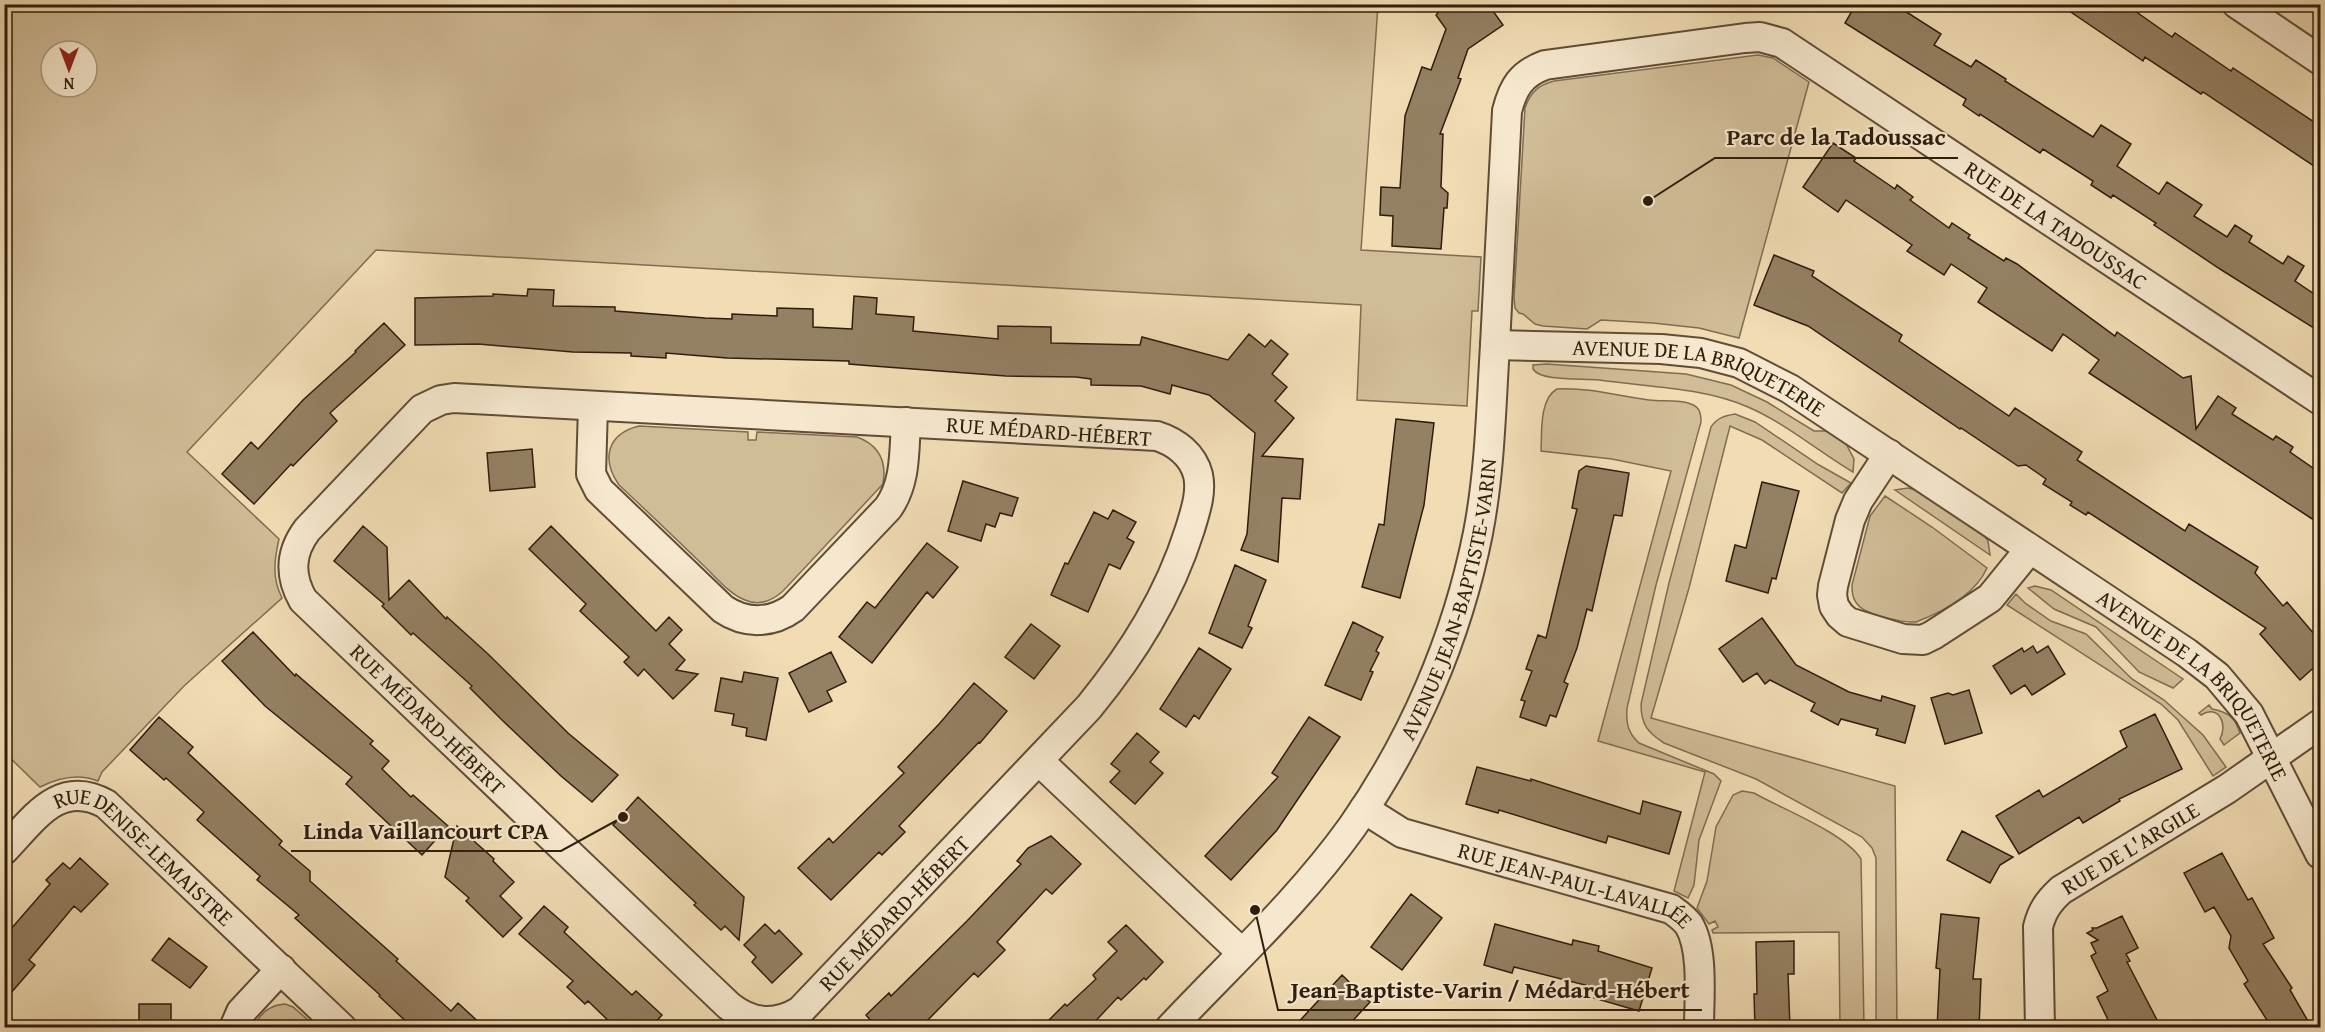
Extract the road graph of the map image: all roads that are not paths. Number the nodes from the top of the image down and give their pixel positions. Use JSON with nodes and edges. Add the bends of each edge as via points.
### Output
{"nodes":[{"id":1,"x":2237,"y":4,"type":"edge"},
{"id":2,"x":2320,"y":60,"type":"edge"},
{"id":3,"x":1516,"y":85,"type":"joint"},
{"id":4,"x":1495,"y":345,"type":"junction"},
{"id":5,"x":2320,"y":400,"type":"edge"},
{"id":6,"x":593,"y":405,"type":"junction"},
{"id":7,"x":906,"y":422,"type":"junction"},
{"id":8,"x":1888,"y":454,"type":"junction"},
{"id":9,"x":2029,"y":550,"type":"junction"},
{"id":10,"x":2320,"y":724,"type":"edge"},
{"id":11,"x":2272,"y":758,"type":"junction"},
{"id":12,"x":1039,"y":761,"type":"junction"},
{"id":13,"x":1364,"y":809,"type":"junction"},
{"id":14,"x":4,"y":850,"type":"edge"},
{"id":15,"x":2320,"y":854,"type":"edge"},
{"id":16,"x":1242,"y":953,"type":"junction"},
{"id":17,"x":281,"y":969,"type":"junction"},
{"id":18,"x":234,"y":1028,"type":"edge"},
{"id":19,"x":342,"y":1028,"type":"edge"},
{"id":20,"x":1170,"y":1028,"type":"edge"},
{"id":21,"x":1699,"y":1028,"type":"edge"},
{"id":22,"x":2040,"y":1028,"type":"edge"}],
"edges":[{"from":1,"to":2,"type":"street"},
{"from":3,"to":4,"type":"street","name":"AVENUE JEAN-BAPTISTE-VARIN","via":[[1507,111]]},
{"from":3,"to":5,"type":"street","name":"RUE DE LA TADOUSSAC","via":[[1524,75],[1545,65],[1745,38],[1782,43]]},
{"from":4,"to":8,"type":"street","name":"AVENUE DE LA BRIQUETERIE","via":[[1680,350],[1719,357],[1790,389]]},
{"from":4,"to":13,"type":"street","name":"AVENUE JEAN-BAPTISTE-VARIN","via":[[1489,460],[1478,534],[1466,580],[1426,695]]},
{"from":6,"to":7,"type":"street","name":"RUE MÉDARD-HÉBERT"},
{"from":6,"to":7,"type":"street","via":[[591,474],[599,490],[723,609],[752,620],[774,619],[793,608],[888,508],[901,483]]},
{"from":6,"to":12,"type":"street","name":"RUE MÉDARD-HÉBERT","via":[[454,398],[431,403],[299,540],[293,576],[303,600],[734,1011],[765,1022],[800,1011]]},
{"from":7,"to":12,"type":"street","name":"RUE MÉDARD-HÉBERT","via":[[1157,436],[1179,446],[1194,464],[1199,486],[1195,514],[1160,603],[1111,680]]},
{"from":8,"to":9,"type":"street","name":"AVENUE DE LA BRIQUETERIE"},
{"from":8,"to":9,"type":"street","via":[[1850,520],[1833,586],[1834,606],[1848,622],[1903,639],[1923,640],[1990,598]]},
{"from":9,"to":11,"type":"street","name":"AVENUE DE LA BRIQUETERIE","via":[[2217,676],[2249,714]]},
{"from":10,"to":11,"type":"street","name":"RUE DE L'ARGILE"},
{"from":11,"to":15,"type":"street","name":"AVENUE DE LA BRIQUETERIE"},
{"from":11,"to":22,"type":"street","name":"RUE DE L'ARGILE","via":[[2050,901],[2038,927]]},
{"from":12,"to":16,"type":"street"},
{"from":13,"to":16,"type":"street","name":"AVENUE JEAN-BAPTISTE-VARIN","via":[[1305,886]]},
{"from":13,"to":21,"type":"street","name":"RUE JEAN-PAUL-LAVALLÉE","via":[[1402,832],[1671,909],[1689,925],[1697,951]]},
{"from":14,"to":17,"type":"street","name":"RUE DENISE-LEMAISTRE","via":[[51,803],[71,795],[93,797],[106,804]]},
{"from":16,"to":20,"type":"street","name":"AVENUE JEAN-BAPTISTE-VARIN"},
{"from":17,"to":18,"type":"street","via":[[246,1006]]},
{"from":17,"to":19,"type":"street","name":"RUE DENISE-LEMAISTRE"}]}
